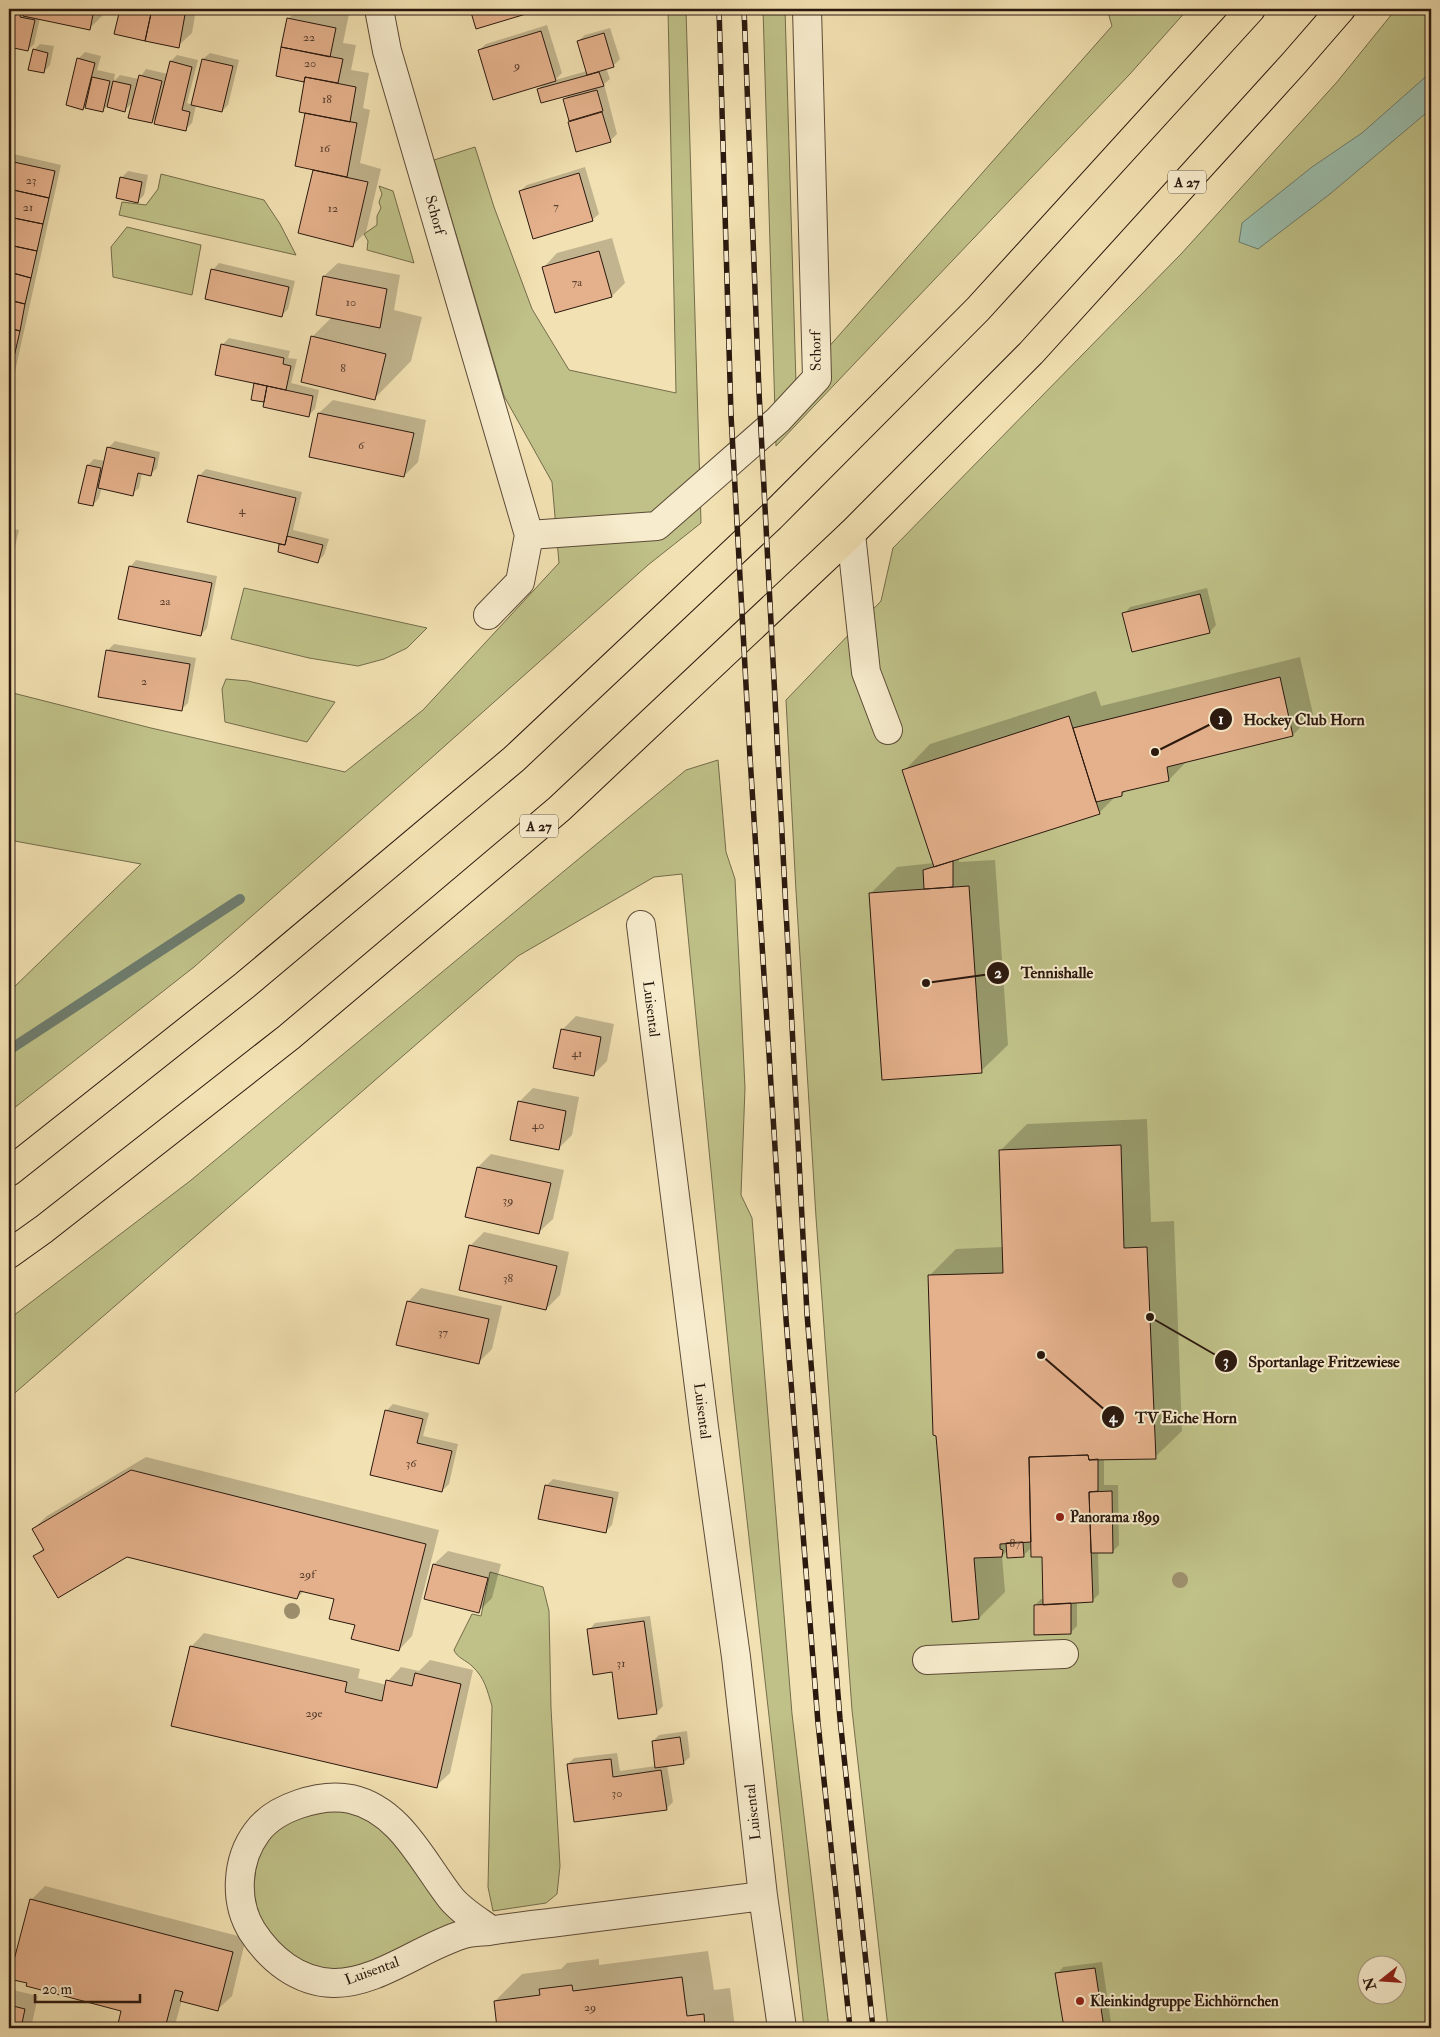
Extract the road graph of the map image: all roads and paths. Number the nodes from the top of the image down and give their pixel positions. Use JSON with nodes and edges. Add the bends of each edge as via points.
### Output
{"nodes":[{"id":1,"x":379,"y":9,"type":"edge"},
{"id":2,"x":807,"y":9,"type":"edge"},
{"id":3,"x":1252,"y":9,"type":"edge"},
{"id":4,"x":1341,"y":9,"type":"edge"},
{"id":5,"x":851,"y":534,"type":"junction"},
{"id":6,"x":529,"y":535,"type":"junction"},
{"id":7,"x":488,"y":615,"type":"dead end"},
{"id":8,"x":888,"y":730,"type":"dead end"},
{"id":9,"x":641,"y":925,"type":"dead end"},
{"id":10,"x":9,"y":1172,"type":"edge"},
{"id":11,"x":9,"y":1254,"type":"edge"},
{"id":12,"x":1064,"y":1654,"type":"dead end"},
{"id":13,"x":927,"y":1660,"type":"dead end"},
{"id":14,"x":763,"y":1896,"type":"junction"},
{"id":15,"x":491,"y":1930,"type":"junction"},
{"id":16,"x":782,"y":2028,"type":"edge"}],
"edges":[{"from":1,"to":6,"type":"street","name":"Schorf","via":[[387,51]]},
{"from":2,"to":6,"type":"street","name":"Schorf","via":[[817,378],[778,420],[656,526]]},
{"from":3,"to":10,"type":"highway","via":[[978,309],[771,517],[528,746],[245,985]]},
{"from":4,"to":5,"type":"highway","number":"A 27","via":[[1031,353]]},
{"from":5,"to":8,"type":"street","via":[[866,672]]},
{"from":5,"to":11,"type":"highway","number":"A 27","via":[[559,809],[289,1036]]},
{"from":6,"to":7,"type":"street","name":"Schorf","via":[[520,582]]},
{"from":9,"to":14,"type":"street","name":"Luisental","via":[[736,1657]]},
{"from":12,"to":13,"type":"street"},
{"from":14,"to":15,"type":"street","name":"Luisental"},
{"from":14,"to":16,"type":"street","name":"Luisental"},
{"from":15,"to":15,"type":"street","name":"Luisental","via":[[451,1898],[404,1833],[390,1819],[353,1800],[325,1797],[285,1810],[257,1831],[245,1858],[240,1880],[245,1920],[256,1938],[279,1962],[303,1978],[346,1983],[462,1934]]}]}
